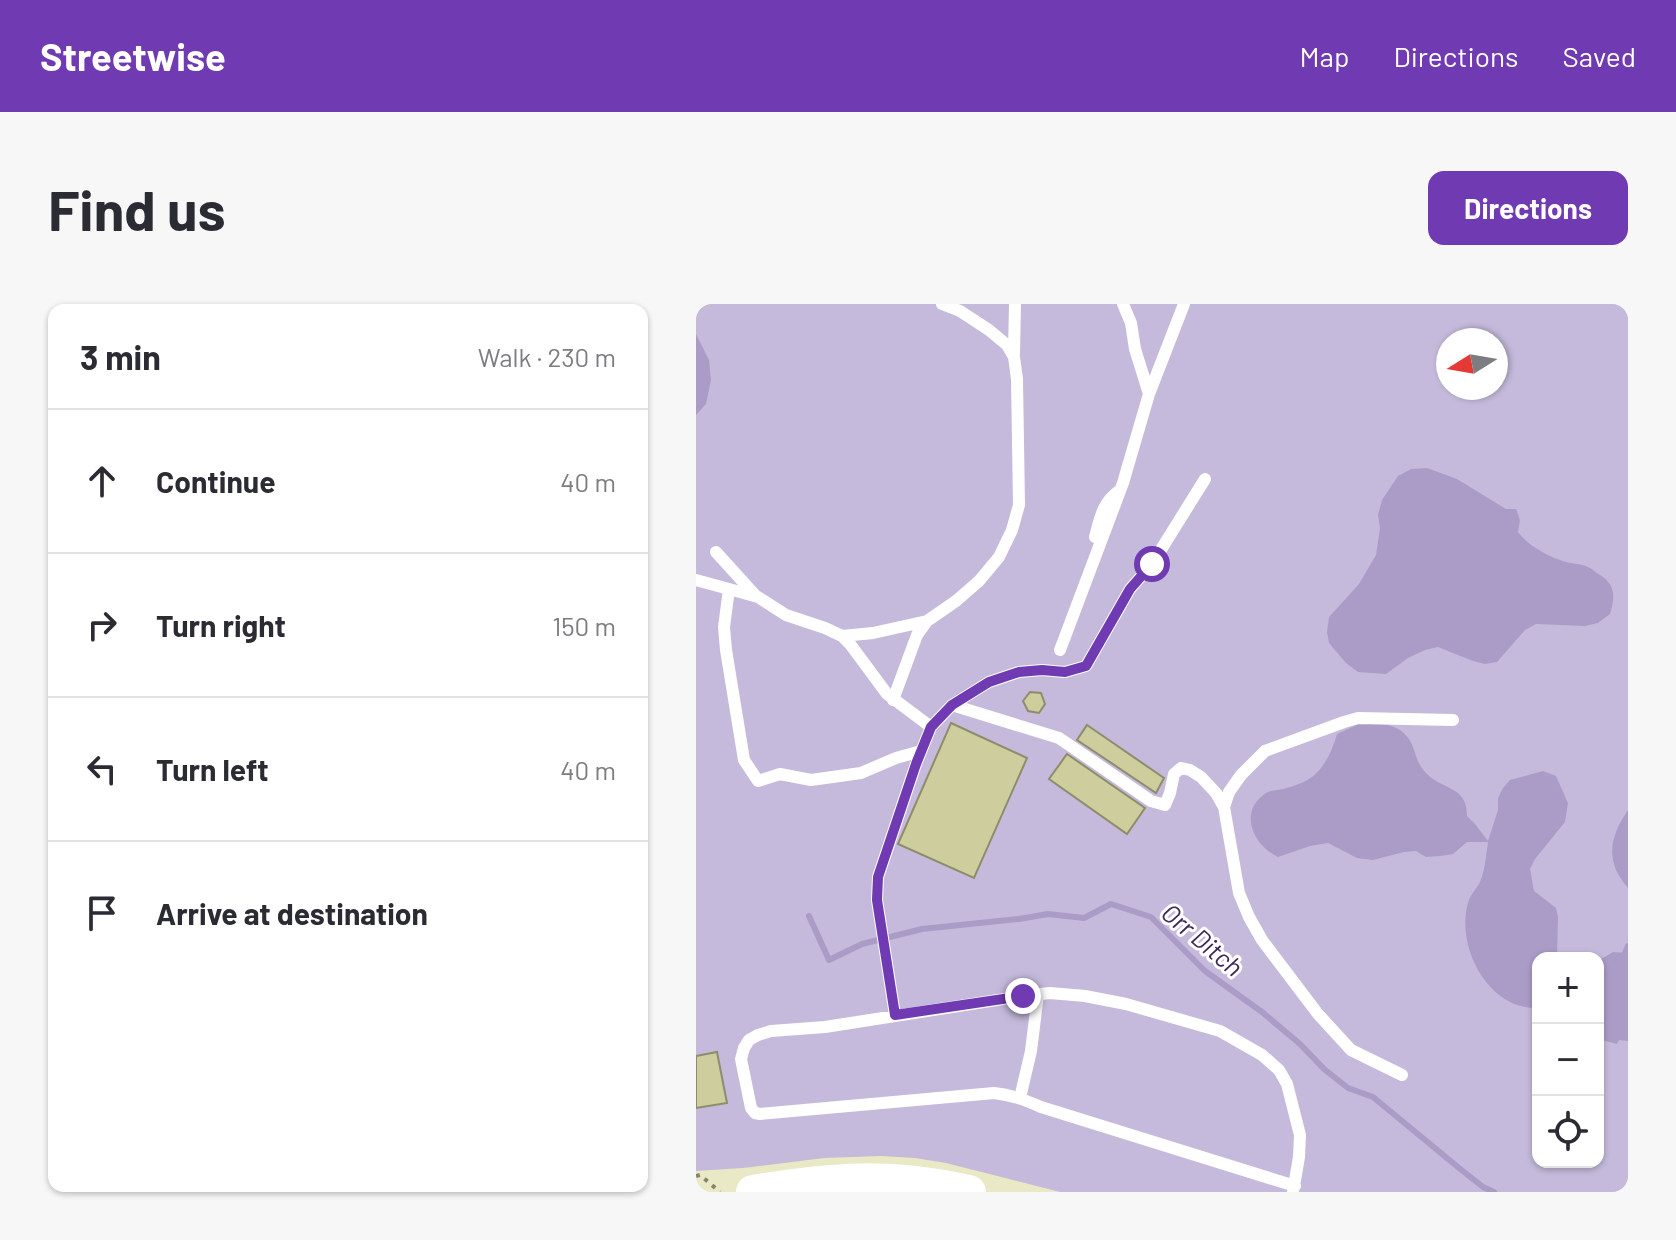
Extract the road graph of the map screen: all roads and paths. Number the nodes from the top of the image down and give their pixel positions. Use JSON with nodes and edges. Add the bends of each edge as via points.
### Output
{"nodes":[{"id":1,"x":942,"y":304,"type":"edge"},
{"id":2,"x":1015,"y":304,"type":"edge"},
{"id":3,"x":1123,"y":304,"type":"edge"},
{"id":4,"x":1184,"y":304,"type":"edge"},
{"id":5,"x":1014,"y":357,"type":"junction"},
{"id":6,"x":1149,"y":394,"type":"junction"},
{"id":7,"x":1205,"y":479,"type":"dead end"},
{"id":8,"x":716,"y":552,"type":"dead end"},
{"id":9,"x":696,"y":580,"type":"edge"},
{"id":10,"x":729,"y":589,"type":"junction"},
{"id":11,"x":758,"y":597,"type":"junction"},
{"id":12,"x":927,"y":621,"type":"junction"},
{"id":13,"x":842,"y":636,"type":"junction"},
{"id":14,"x":1060,"y":650,"type":"dead end"},
{"id":15,"x":893,"y":700,"type":"junction"},
{"id":16,"x":952,"y":705,"type":"junction"},
{"id":17,"x":1453,"y":720,"type":"dead end"},
{"id":18,"x":931,"y":727,"type":"junction"},
{"id":19,"x":921,"y":751,"type":"junction"},
{"id":20,"x":1224,"y":807,"type":"junction"},
{"id":21,"x":1038,"y":994,"type":"junction"},
{"id":22,"x":895,"y":1015,"type":"junction"},
{"id":23,"x":1402,"y":1075,"type":"dead end"},
{"id":24,"x":1020,"y":1098,"type":"junction"},
{"id":25,"x":696,"y":1176,"type":"edge"},
{"id":26,"x":1294,"y":1189,"type":"edge"},
{"id":27,"x":720,"y":1192,"type":"edge"},
{"id":28,"x":753,"y":1192,"type":"edge"},
{"id":29,"x":969,"y":1192,"type":"edge"}],
"edges":[{"from":1,"to":5,"type":"lane","via":[[989,330]]},
{"from":2,"to":5,"type":"lane"},
{"from":3,"to":6,"type":"lane"},
{"from":4,"to":6,"type":"lane"},
{"from":5,"to":12,"type":"lane","via":[[1019,505],[1012,530],[979,581]]},
{"from":6,"to":14,"type":"lane","via":[[1121,490]]},
{"from":7,"to":16,"type":"lane","via":[[1152,564],[1130,589],[1086,666],[1065,672],[1019,672],[989,682]]},
{"from":8,"to":11,"type":"lane"},
{"from":9,"to":10,"type":"lane"},
{"from":10,"to":11,"type":"lane"},
{"from":10,"to":19,"type":"lane","via":[[724,627],[728,664],[744,760],[758,781],[780,774],[811,780],[861,773]]},
{"from":11,"to":13,"type":"lane","via":[[786,615]]},
{"from":12,"to":13,"type":"lane"},
{"from":12,"to":15,"type":"lane"},
{"from":13,"to":15,"type":"lane"},
{"from":15,"to":18,"type":"lane"},
{"from":16,"to":18,"type":"lane"},
{"from":16,"to":20,"type":"lane","via":[[1059,738],[1151,801],[1165,805],[1174,774],[1181,768],[1190,770]]},
{"from":17,"to":20,"type":"lane","via":[[1358,718],[1265,751],[1241,775]]},
{"from":18,"to":19,"type":"lane"},
{"from":19,"to":22,"type":"lane","via":[[878,877]]},
{"from":20,"to":23,"type":"lane","via":[[1239,893],[1262,940],[1351,1050]]},
{"from":21,"to":22,"type":"lane"},
{"from":21,"to":24,"type":"lane"},
{"from":21,"to":26,"type":"lane","via":[[1065,993],[1126,1004],[1220,1031],[1262,1055],[1287,1084],[1298,1123]]},
{"from":22,"to":24,"type":"lane","via":[[771,1031],[749,1040],[741,1059],[751,1108],[760,1114],[994,1093]]},
{"from":24,"to":26,"type":"lane"},
{"from":25,"to":27,"type":"path"},
{"from":28,"to":29,"type":"street","via":[[863,1180]]}]}
